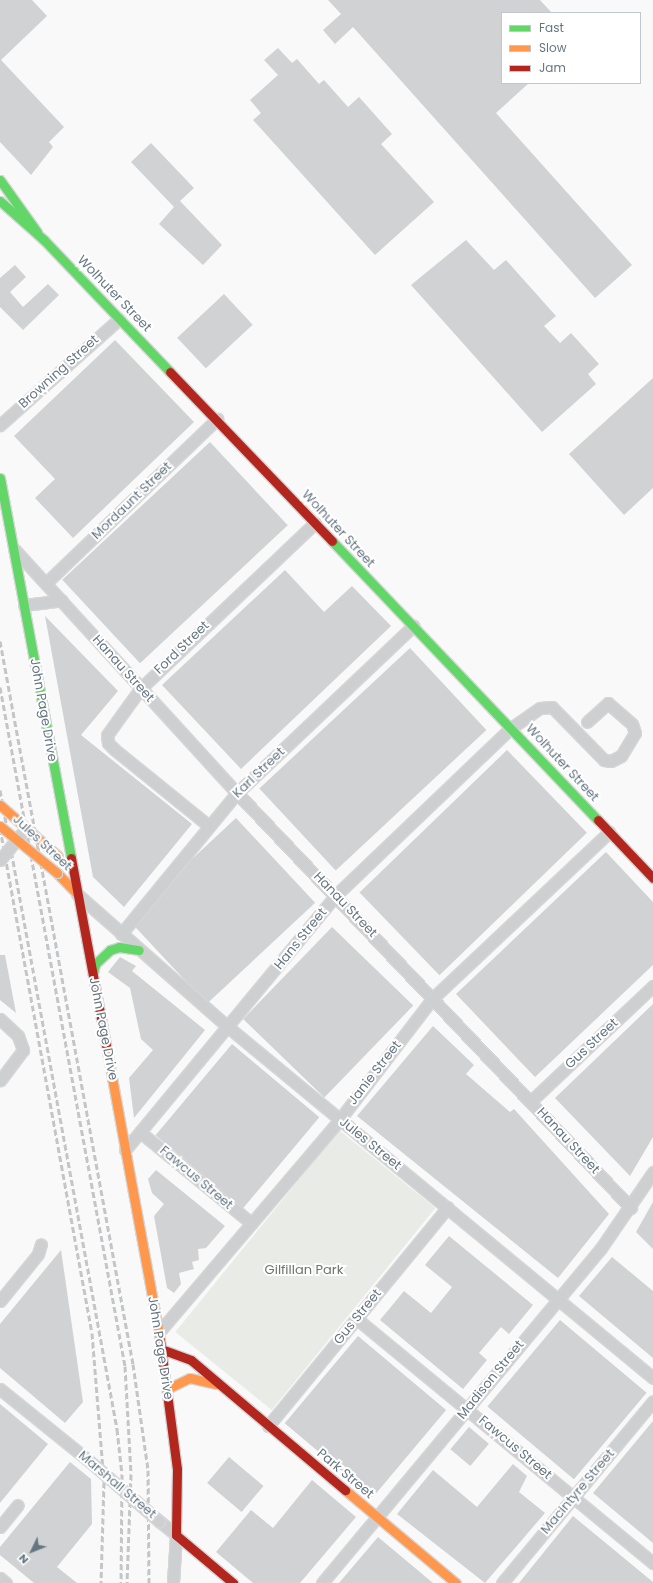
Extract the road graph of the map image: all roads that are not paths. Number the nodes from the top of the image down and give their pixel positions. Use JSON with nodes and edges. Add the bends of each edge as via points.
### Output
{"nodes":[{"id":1,"x":0,"y":180,"type":"edge"},
{"id":2,"x":0,"y":201,"type":"edge"},
{"id":3,"x":36,"y":232,"type":"junction"},
{"id":4,"x":120,"y":319,"type":"junction"},
{"id":5,"x":217,"y":420,"type":"junction"},
{"id":6,"x":0,"y":425,"type":"edge"},
{"id":7,"x":0,"y":478,"type":"edge"},
{"id":8,"x":315,"y":523,"type":"junction"},
{"id":9,"x":13,"y":548,"type":"junction"},
{"id":10,"x":47,"y":582,"type":"junction"},
{"id":11,"x":62,"y":600,"type":"junction"},
{"id":12,"x":24,"y":605,"type":"junction"},
{"id":13,"x":413,"y":626,"type":"junction"},
{"id":14,"x":140,"y":689,"type":"junction"},
{"id":15,"x":587,"y":722,"type":"dead end"},
{"id":16,"x":511,"y":728,"type":"junction"},
{"id":17,"x":237,"y":793,"type":"junction"},
{"id":18,"x":0,"y":805,"type":"edge"},
{"id":19,"x":0,"y":826,"type":"edge"},
{"id":20,"x":209,"y":826,"type":"junction"},
{"id":21,"x":26,"y":827,"type":"junction"},
{"id":22,"x":609,"y":832,"type":"junction"},
{"id":23,"x":17,"y":839,"type":"junction"},
{"id":24,"x":0,"y":860,"type":"edge"},
{"id":25,"x":74,"y":873,"type":"junction"},
{"id":26,"x":653,"y":878,"type":"edge"},
{"id":27,"x":78,"y":894,"type":"junction"},
{"id":28,"x":336,"y":895,"type":"junction"},
{"id":29,"x":93,"y":904,"type":"junction"},
{"id":30,"x":121,"y":934,"type":"junction"},
{"id":31,"x":139,"y":950,"type":"junction"},
{"id":32,"x":93,"y":974,"type":"junction"},
{"id":33,"x":653,"y":986,"type":"edge"},
{"id":34,"x":433,"y":998,"type":"junction"},
{"id":35,"x":0,"y":1019,"type":"edge"},
{"id":36,"x":228,"y":1027,"type":"junction"},
{"id":37,"x":0,"y":1080,"type":"edge"},
{"id":38,"x":531,"y":1101,"type":"junction"},
{"id":39,"x":340,"y":1118,"type":"junction"},
{"id":40,"x":140,"y":1132,"type":"junction"},
{"id":41,"x":126,"y":1150,"type":"junction"},
{"id":42,"x":653,"y":1172,"type":"edge"},
{"id":43,"x":448,"y":1207,"type":"junction"},
{"id":44,"x":631,"y":1208,"type":"junction"},
{"id":45,"x":251,"y":1223,"type":"junction"},
{"id":46,"x":41,"y":1244,"type":"dead end"},
{"id":47,"x":558,"y":1298,"type":"junction"},
{"id":48,"x":0,"y":1301,"type":"edge"},
{"id":49,"x":357,"y":1319,"type":"junction"},
{"id":50,"x":159,"y":1332,"type":"junction"},
{"id":51,"x":161,"y":1349,"type":"junction"},
{"id":52,"x":653,"y":1378,"type":"edge"},
{"id":53,"x":218,"y":1384,"type":"junction"},
{"id":54,"x":0,"y":1389,"type":"edge"},
{"id":55,"x":168,"y":1389,"type":"junction"},
{"id":56,"x":653,"y":1401,"type":"edge"},
{"id":57,"x":468,"y":1408,"type":"junction"},
{"id":58,"x":268,"y":1426,"type":"junction"},
{"id":59,"x":574,"y":1498,"type":"junction"},
{"id":60,"x":18,"y":1506,"type":"dead end"},
{"id":61,"x":376,"y":1516,"type":"junction"},
{"id":62,"x":0,"y":1527,"type":"edge"},
{"id":63,"x":176,"y":1535,"type":"junction"},
{"id":64,"x":653,"y":1563,"type":"edge"},
{"id":65,"x":0,"y":1578,"type":"edge"},
{"id":66,"x":6,"y":1583,"type":"edge"},
{"id":67,"x":173,"y":1583,"type":"edge"},
{"id":68,"x":233,"y":1583,"type":"edge"},
{"id":69,"x":322,"y":1583,"type":"edge"},
{"id":70,"x":456,"y":1583,"type":"edge"},
{"id":71,"x":502,"y":1583,"type":"edge"}],
"edges":[{"from":1,"to":3,"type":"main road"},
{"from":2,"to":3,"type":"main road","name":"Wolhuter Street"},
{"from":3,"to":4,"type":"main road","name":"Wolhuter Street"},
{"from":4,"to":5,"type":"main road","name":"Wolhuter Street"},
{"from":4,"to":6,"type":"street","name":"Browning Street"},
{"from":5,"to":8,"type":"main road","name":"Wolhuter Street"},
{"from":5,"to":10,"type":"street","name":"Mordaunt Street"},
{"from":7,"to":9,"type":"main road","name":"John Page Drive"},
{"from":8,"to":13,"type":"main road","name":"Wolhuter Street"},
{"from":8,"to":14,"type":"street","name":"Ford Street"},
{"from":9,"to":10,"type":"street","name":"Hanau Street"},
{"from":9,"to":12,"type":"main road","name":"John Page Drive"},
{"from":10,"to":11,"type":"street","name":"Hanau Street"},
{"from":11,"to":12,"type":"street"},
{"from":11,"to":14,"type":"street","name":"Hanau Street"},
{"from":12,"to":25,"type":"main road","name":"John Page Drive"},
{"from":13,"to":16,"type":"main road","name":"Wolhuter Street"},
{"from":13,"to":17,"type":"street","name":"Karl Street"},
{"from":14,"to":17,"type":"street","name":"Hanau Street"},
{"from":14,"to":20,"type":"street","name":"Ford Street","via":[[111,727],[106,739],[108,744]]},
{"from":15,"to":16,"type":"street","name":"Hans Street","via":[[608,703],[632,724],[635,733],[621,756],[611,761],[604,760],[552,707],[540,708]]},
{"from":16,"to":22,"type":"main road","name":"Wolhuter Street"},
{"from":16,"to":28,"type":"street","name":"Hans Street"},
{"from":17,"to":20,"type":"street","name":"Karl Street"},
{"from":17,"to":28,"type":"street","name":"Hanau Street"},
{"from":18,"to":21,"type":"main road","name":"Jules Street","bridge":true},
{"from":19,"to":23,"type":"main road","name":"Jules Street","bridge":true},
{"from":20,"to":30,"type":"street","name":"Karl Street"},
{"from":21,"to":23,"type":"street","bridge":true},
{"from":21,"to":25,"type":"main road","name":"Jules Street","bridge":true},
{"from":22,"to":26,"type":"main road","name":"Wolhuter Street"},
{"from":22,"to":34,"type":"street","name":"Janie Street"},
{"from":23,"to":24,"type":"street","bridge":true},
{"from":23,"to":27,"type":"main road","name":"Jules Street","bridge":true},
{"from":25,"to":27,"type":"main road","name":"John Page Drive"},
{"from":25,"to":29,"type":"street","name":"Jules Street"},
{"from":27,"to":29,"type":"street","name":"Jules Street"},
{"from":27,"to":32,"type":"main road","name":"John Page Drive"},
{"from":28,"to":34,"type":"street","name":"Hanau Street"},
{"from":28,"to":36,"type":"street","name":"Hans Street"},
{"from":29,"to":30,"type":"street","name":"Jules Street"},
{"from":30,"to":31,"type":"street","name":"Jules Street"},
{"from":31,"to":32,"type":"main road","via":[[119,947],[110,950],[95,964]]},
{"from":31,"to":36,"type":"street","name":"Jules Street"},
{"from":32,"to":41,"type":"main road","name":"John Page Drive"},
{"from":33,"to":38,"type":"street","name":"Gus Street"},
{"from":34,"to":38,"type":"street","name":"Hanau Street"},
{"from":34,"to":39,"type":"street","name":"Janie Street"},
{"from":35,"to":37,"type":"street","via":[[22,1042],[20,1056]]},
{"from":36,"to":39,"type":"street","name":"Jules Street"},
{"from":36,"to":40,"type":"street","name":"Hans Street"},
{"from":38,"to":44,"type":"street","name":"Hanau Street"},
{"from":39,"to":43,"type":"street","name":"Jules Street"},
{"from":39,"to":45,"type":"street","name":"Janie Street"},
{"from":40,"to":41,"type":"street","name":"Hans Street"},
{"from":40,"to":45,"type":"street","name":"Fawcus Street"},
{"from":41,"to":50,"type":"main road","name":"John Page Drive"},
{"from":42,"to":44,"type":"street","name":"Madison Street"},
{"from":43,"to":47,"type":"street","name":"Jules Street"},
{"from":43,"to":49,"type":"street","name":"Gus Street"},
{"from":44,"to":47,"type":"street","name":"Madison Street"},
{"from":45,"to":50,"type":"street","name":"Janie Street"},
{"from":46,"to":48,"type":"street","via":[[38,1254]]},
{"from":47,"to":52,"type":"street","name":"Jules Street"},
{"from":47,"to":57,"type":"street","name":"Madison Street"},
{"from":49,"to":57,"type":"street","name":"Fawcus Street"},
{"from":49,"to":58,"type":"street","name":"Gus Street"},
{"from":50,"to":51,"type":"main road","name":"John Page Drive"},
{"from":51,"to":53,"type":"main road","name":"Park Street","via":[[191,1360]]},
{"from":51,"to":55,"type":"main road","name":"John Page Drive"},
{"from":53,"to":55,"type":"main road","name":"Park Street","via":[[190,1378]]},
{"from":53,"to":58,"type":"main road","name":"Park Street"},
{"from":54,"to":63,"type":"street","name":"Marshall Street","bridge":true},
{"from":55,"to":63,"type":"main road","name":"John Page Drive","via":[[177,1469]]},
{"from":56,"to":59,"type":"street","name":"Macintyre Street"},
{"from":57,"to":59,"type":"street","name":"Fawcus Street"},
{"from":57,"to":61,"type":"street","name":"Madison Street"},
{"from":58,"to":61,"type":"main road","name":"Park Street"},
{"from":59,"to":64,"type":"street","name":"Fawcus Street"},
{"from":59,"to":71,"type":"street","name":"Macintyre Street"},
{"from":60,"to":62,"type":"street"},
{"from":61,"to":69,"type":"street","name":"Madison Street"},
{"from":61,"to":70,"type":"main road","name":"Park Street"},
{"from":63,"to":67,"type":"street","name":"John Page Drive"},
{"from":63,"to":68,"type":"main road","name":"Marshall Street"},
{"from":65,"to":66,"type":"street"}]}
